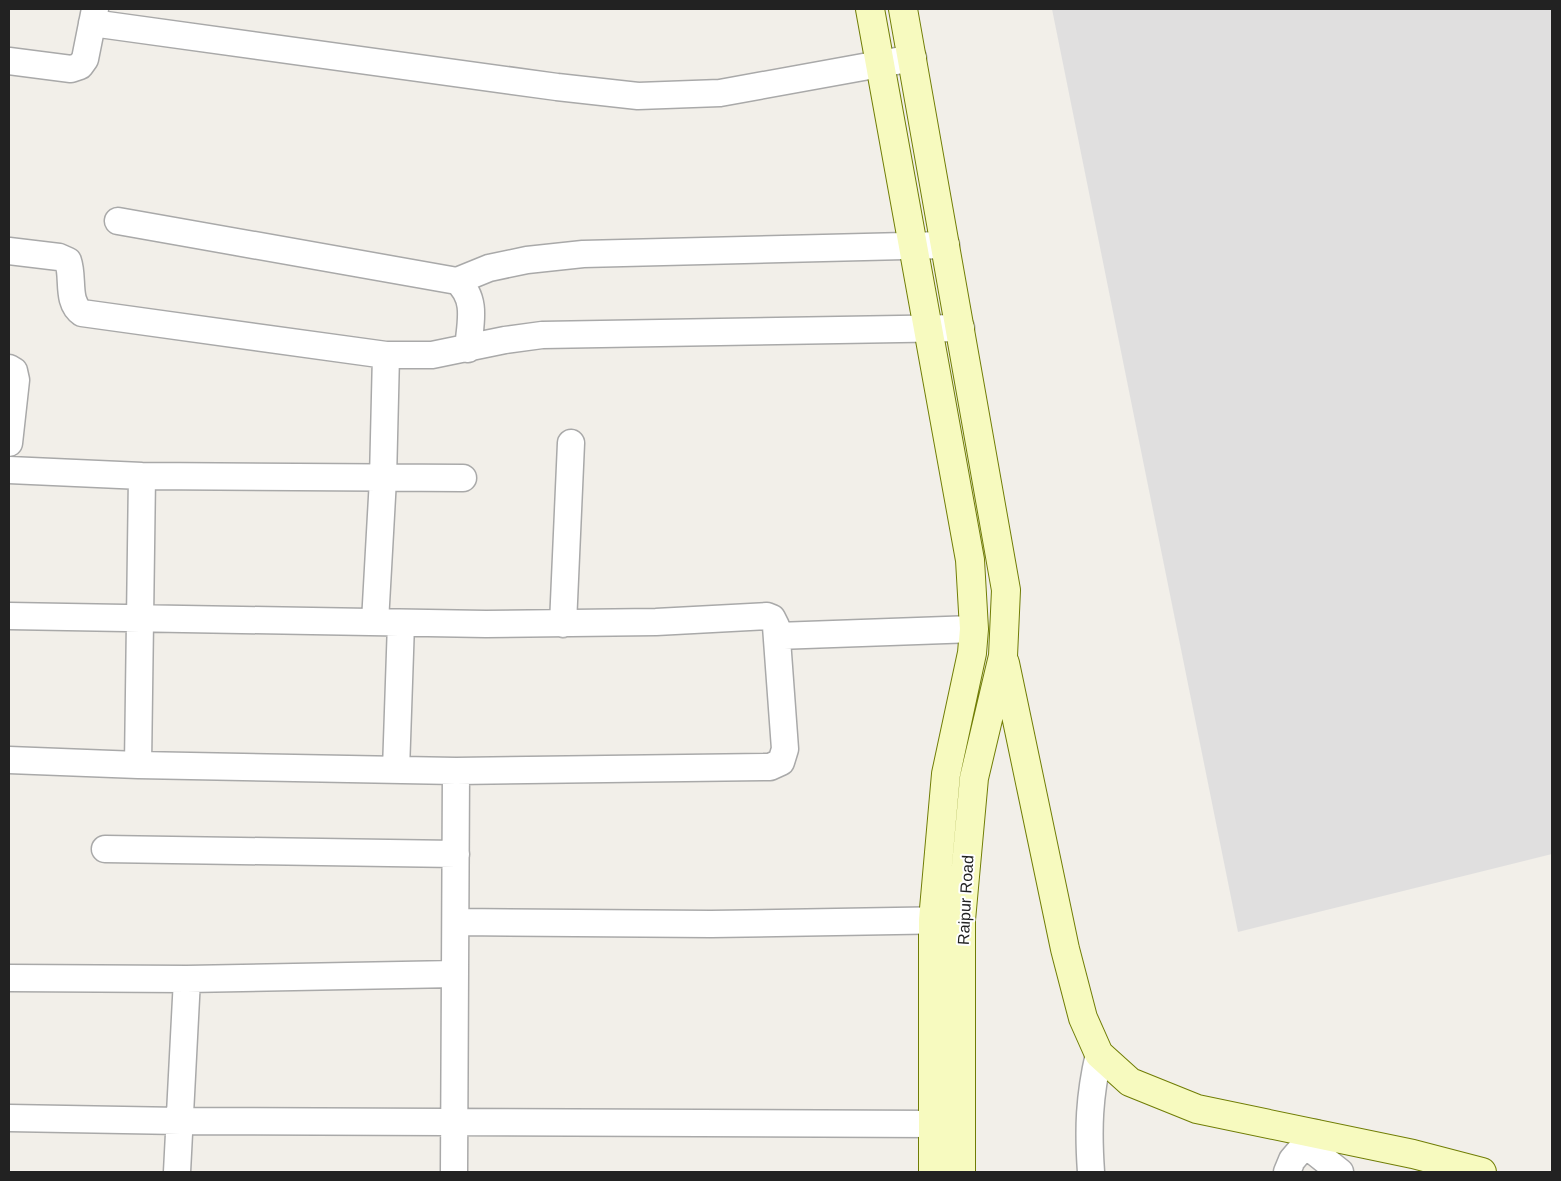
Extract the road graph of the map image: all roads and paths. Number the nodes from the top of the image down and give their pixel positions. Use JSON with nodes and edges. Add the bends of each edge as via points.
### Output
{"nodes":[{"id":1,"x":870,"y":9,"type":"edge"},
{"id":2,"x":903,"y":9,"type":"edge"},
{"id":3,"x":94,"y":16,"type":"edge"},
{"id":4,"x":913,"y":58,"type":"junction"},
{"id":5,"x":9,"y":61,"type":"edge"},
{"id":6,"x":880,"y":65,"type":"junction"},
{"id":7,"x":118,"y":221,"type":"dead end"},
{"id":8,"x":946,"y":245,"type":"junction"},
{"id":9,"x":913,"y":247,"type":"junction"},
{"id":10,"x":9,"y":251,"type":"edge"},
{"id":11,"x":457,"y":282,"type":"junction"},
{"id":12,"x":960,"y":328,"type":"junction"},
{"id":13,"x":928,"y":329,"type":"junction"},
{"id":14,"x":468,"y":349,"type":"junction"},
{"id":15,"x":386,"y":355,"type":"junction"},
{"id":16,"x":9,"y":368,"type":"edge"},
{"id":17,"x":9,"y":443,"type":"edge"},
{"id":18,"x":571,"y":443,"type":"dead end"},
{"id":19,"x":9,"y":470,"type":"edge"},
{"id":20,"x":142,"y":476,"type":"junction"},
{"id":21,"x":463,"y":478,"type":"dead end"},
{"id":22,"x":383,"y":479,"type":"junction"},
{"id":23,"x":9,"y":616,"type":"edge"},
{"id":24,"x":141,"y":618,"type":"junction"},
{"id":25,"x":375,"y":622,"type":"junction"},
{"id":26,"x":401,"y":623,"type":"junction"},
{"id":27,"x":563,"y":624,"type":"junction"},
{"id":28,"x":777,"y":636,"type":"junction"},
{"id":29,"x":973,"y":641,"type":"junction"},
{"id":30,"x":1004,"y":644,"type":"junction"},
{"id":31,"x":9,"y":760,"type":"edge"},
{"id":32,"x":138,"y":766,"type":"junction"},
{"id":33,"x":396,"y":770,"type":"junction"},
{"id":34,"x":456,"y":771,"type":"junction"},
{"id":35,"x":105,"y":848,"type":"dead end"},
{"id":36,"x":456,"y":854,"type":"junction"},
{"id":37,"x":933,"y":920,"type":"junction"},
{"id":38,"x":961,"y":920,"type":"junction"},
{"id":39,"x":456,"y":922,"type":"junction"},
{"id":40,"x":455,"y":974,"type":"junction"},
{"id":41,"x":9,"y":978,"type":"edge"},
{"id":42,"x":187,"y":979,"type":"junction"},
{"id":43,"x":1099,"y":1054,"type":"junction"},
{"id":44,"x":9,"y":1118,"type":"edge"},
{"id":45,"x":180,"y":1121,"type":"junction"},
{"id":46,"x":454,"y":1121,"type":"junction"},
{"id":47,"x":935,"y":1124,"type":"junction"},
{"id":48,"x":1311,"y":1139,"type":"junction"},
{"id":49,"x":177,"y":1172,"type":"edge"},
{"id":50,"x":454,"y":1172,"type":"edge"},
{"id":51,"x":933,"y":1172,"type":"edge"},
{"id":52,"x":961,"y":1172,"type":"edge"},
{"id":53,"x":1091,"y":1172,"type":"edge"},
{"id":54,"x":1287,"y":1172,"type":"edge"},
{"id":55,"x":1340,"y":1172,"type":"edge"},
{"id":56,"x":1482,"y":1172,"type":"edge"}],
"edges":[{"from":1,"to":6,"type":"main road","name":"Raipur Road"},
{"from":2,"to":4,"type":"main road"},
{"from":3,"to":5,"type":"street","via":[[80,66],[71,69]]},
{"from":3,"to":6,"type":"street","via":[[557,87],[638,96],[720,93]]},
{"from":4,"to":6,"type":"street"},
{"from":4,"to":8,"type":"main road"},
{"from":6,"to":9,"type":"main road","name":"Raipur Road"},
{"from":7,"to":11,"type":"street"},
{"from":8,"to":9,"type":"street"},
{"from":8,"to":12,"type":"main road"},
{"from":9,"to":11,"type":"street","via":[[583,254],[490,268]]},
{"from":9,"to":13,"type":"main road","name":"Raipur Road"},
{"from":10,"to":15,"type":"street","via":[[68,261],[72,272],[72,300],[82,313]]},
{"from":11,"to":14,"type":"street","via":[[467,290],[471,306]]},
{"from":12,"to":13,"type":"street"},
{"from":12,"to":30,"type":"main road","via":[[1006,590]]},
{"from":13,"to":14,"type":"street","via":[[542,335]]},
{"from":13,"to":29,"type":"main road","name":"Raipur Road","via":[[970,560]]},
{"from":14,"to":15,"type":"street","via":[[432,355]]},
{"from":15,"to":22,"type":"street"},
{"from":16,"to":17,"type":"street","via":[[14,371],[16,380]]},
{"from":18,"to":27,"type":"street"},
{"from":19,"to":20,"type":"street"},
{"from":20,"to":22,"type":"street"},
{"from":20,"to":24,"type":"street"},
{"from":21,"to":22,"type":"street"},
{"from":22,"to":25,"type":"street"},
{"from":23,"to":24,"type":"street"},
{"from":24,"to":25,"type":"street"},
{"from":24,"to":32,"type":"street"},
{"from":25,"to":26,"type":"street"},
{"from":26,"to":27,"type":"street"},
{"from":26,"to":33,"type":"street"},
{"from":27,"to":28,"type":"street","via":[[767,616],[772,618]]},
{"from":28,"to":29,"type":"street"},
{"from":28,"to":34,"type":"street","via":[[785,749],[782,762],[770,767]]},
{"from":29,"to":30,"type":"main road"},
{"from":29,"to":37,"type":"main road","name":"Raipur Road","via":[[946,774]]},
{"from":30,"to":38,"type":"main road","name":"Raipur Road","via":[[974,778]]},
{"from":30,"to":43,"type":"main road","via":[[1065,948],[1083,1018]]},
{"from":31,"to":32,"type":"street"},
{"from":32,"to":33,"type":"street"},
{"from":33,"to":34,"type":"street"},
{"from":34,"to":36,"type":"street"},
{"from":35,"to":36,"type":"street"},
{"from":36,"to":39,"type":"street"},
{"from":37,"to":38,"type":"street"},
{"from":37,"to":39,"type":"street","via":[[711,924]]},
{"from":37,"to":47,"type":"main road","name":"Raipur Road"},
{"from":38,"to":52,"type":"main road","name":"Raipur Road"},
{"from":39,"to":40,"type":"street"},
{"from":40,"to":42,"type":"street"},
{"from":40,"to":46,"type":"street"},
{"from":41,"to":42,"type":"street"},
{"from":42,"to":45,"type":"street"},
{"from":43,"to":48,"type":"main road","via":[[1130,1082],[1197,1109]]},
{"from":43,"to":53,"type":"street","via":[[1090,1090],[1088,1138]]},
{"from":44,"to":45,"type":"street"},
{"from":45,"to":46,"type":"street"},
{"from":45,"to":49,"type":"street"},
{"from":46,"to":47,"type":"street"},
{"from":46,"to":50,"type":"street"},
{"from":47,"to":51,"type":"main road","name":"Raipur Road"},
{"from":48,"to":54,"type":"street","via":[[1292,1160]]},
{"from":48,"to":55,"type":"street"},
{"from":48,"to":56,"type":"main road","via":[[1413,1154]]}]}
